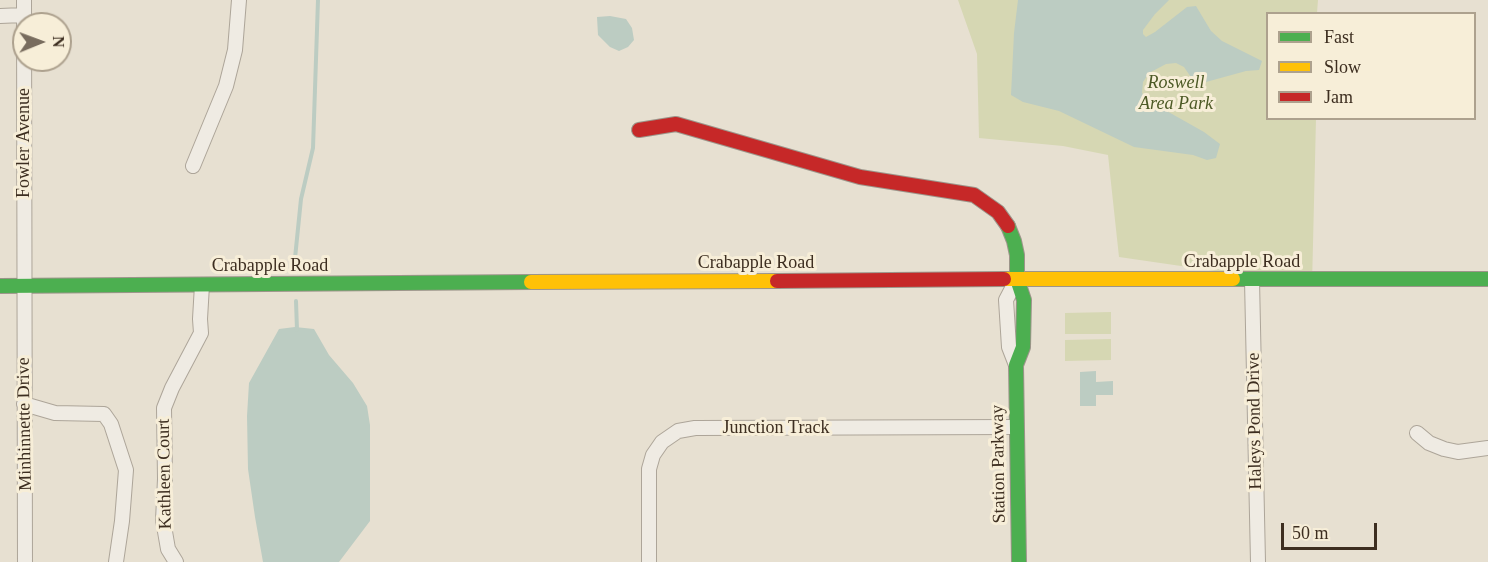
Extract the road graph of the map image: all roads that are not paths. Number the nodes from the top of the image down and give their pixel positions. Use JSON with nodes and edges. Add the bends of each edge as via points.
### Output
{"nodes":[{"id":1,"x":239,"y":0,"type":"edge"},
{"id":2,"x":23,"y":72,"type":"edge"},
{"id":3,"x":639,"y":130,"type":"dead end"},
{"id":4,"x":193,"y":166,"type":"dead end"},
{"id":5,"x":1017,"y":279,"type":"junction"},
{"id":6,"x":1488,"y":279,"type":"edge"},
{"id":7,"x":1252,"y":280,"type":"junction"},
{"id":8,"x":202,"y":285,"type":"junction"},
{"id":9,"x":0,"y":286,"type":"edge"},
{"id":10,"x":25,"y":286,"type":"junction"},
{"id":11,"x":24,"y":404,"type":"junction"},
{"id":12,"x":1016,"y":427,"type":"junction"},
{"id":13,"x":1417,"y":433,"type":"dead end"},
{"id":14,"x":1488,"y":448,"type":"edge"},
{"id":15,"x":25,"y":562,"type":"edge"},
{"id":16,"x":116,"y":562,"type":"edge"},
{"id":17,"x":176,"y":562,"type":"edge"},
{"id":18,"x":649,"y":562,"type":"edge"},
{"id":19,"x":1019,"y":562,"type":"edge"},
{"id":20,"x":1258,"y":562,"type":"edge"}],
"edges":[{"from":1,"to":4,"type":"street","via":[[235,50],[226,86]]},
{"from":2,"to":10,"type":"street","name":"Fowler Avenue"},
{"from":3,"to":5,"type":"street","name":"Station Parkway","via":[[676,124],[860,177],[974,195],[998,212],[1010,229],[1017,255]]},
{"from":5,"to":7,"type":"street","name":"Crabapple Road"},
{"from":5,"to":8,"type":"street","name":"Crabapple Road"},
{"from":5,"to":12,"type":"street","name":"Station Parkway","via":[[1024,300],[1023,347],[1016,364]]},
{"from":6,"to":7,"type":"street","name":"Crabapple Road"},
{"from":7,"to":20,"type":"street","name":"Haleys Pond Drive"},
{"from":8,"to":10,"type":"street","name":"Crabapple Road"},
{"from":8,"to":17,"type":"street","name":"Kathleen Court","via":[[201,333],[164,408],[164,520],[168,549]]},
{"from":9,"to":10,"type":"street","name":"Crabapple Road"},
{"from":10,"to":11,"type":"street","name":"Minhinnette Drive"},
{"from":11,"to":15,"type":"street","name":"Minhinnette Drive"},
{"from":11,"to":16,"type":"street","via":[[55,413],[104,414],[111,424],[126,470]]},
{"from":12,"to":18,"type":"street","name":"Junction Track","via":[[678,431],[662,441],[649,469]]},
{"from":12,"to":19,"type":"street","name":"Station Parkway"},
{"from":13,"to":14,"type":"street","via":[[1444,450]]}]}
